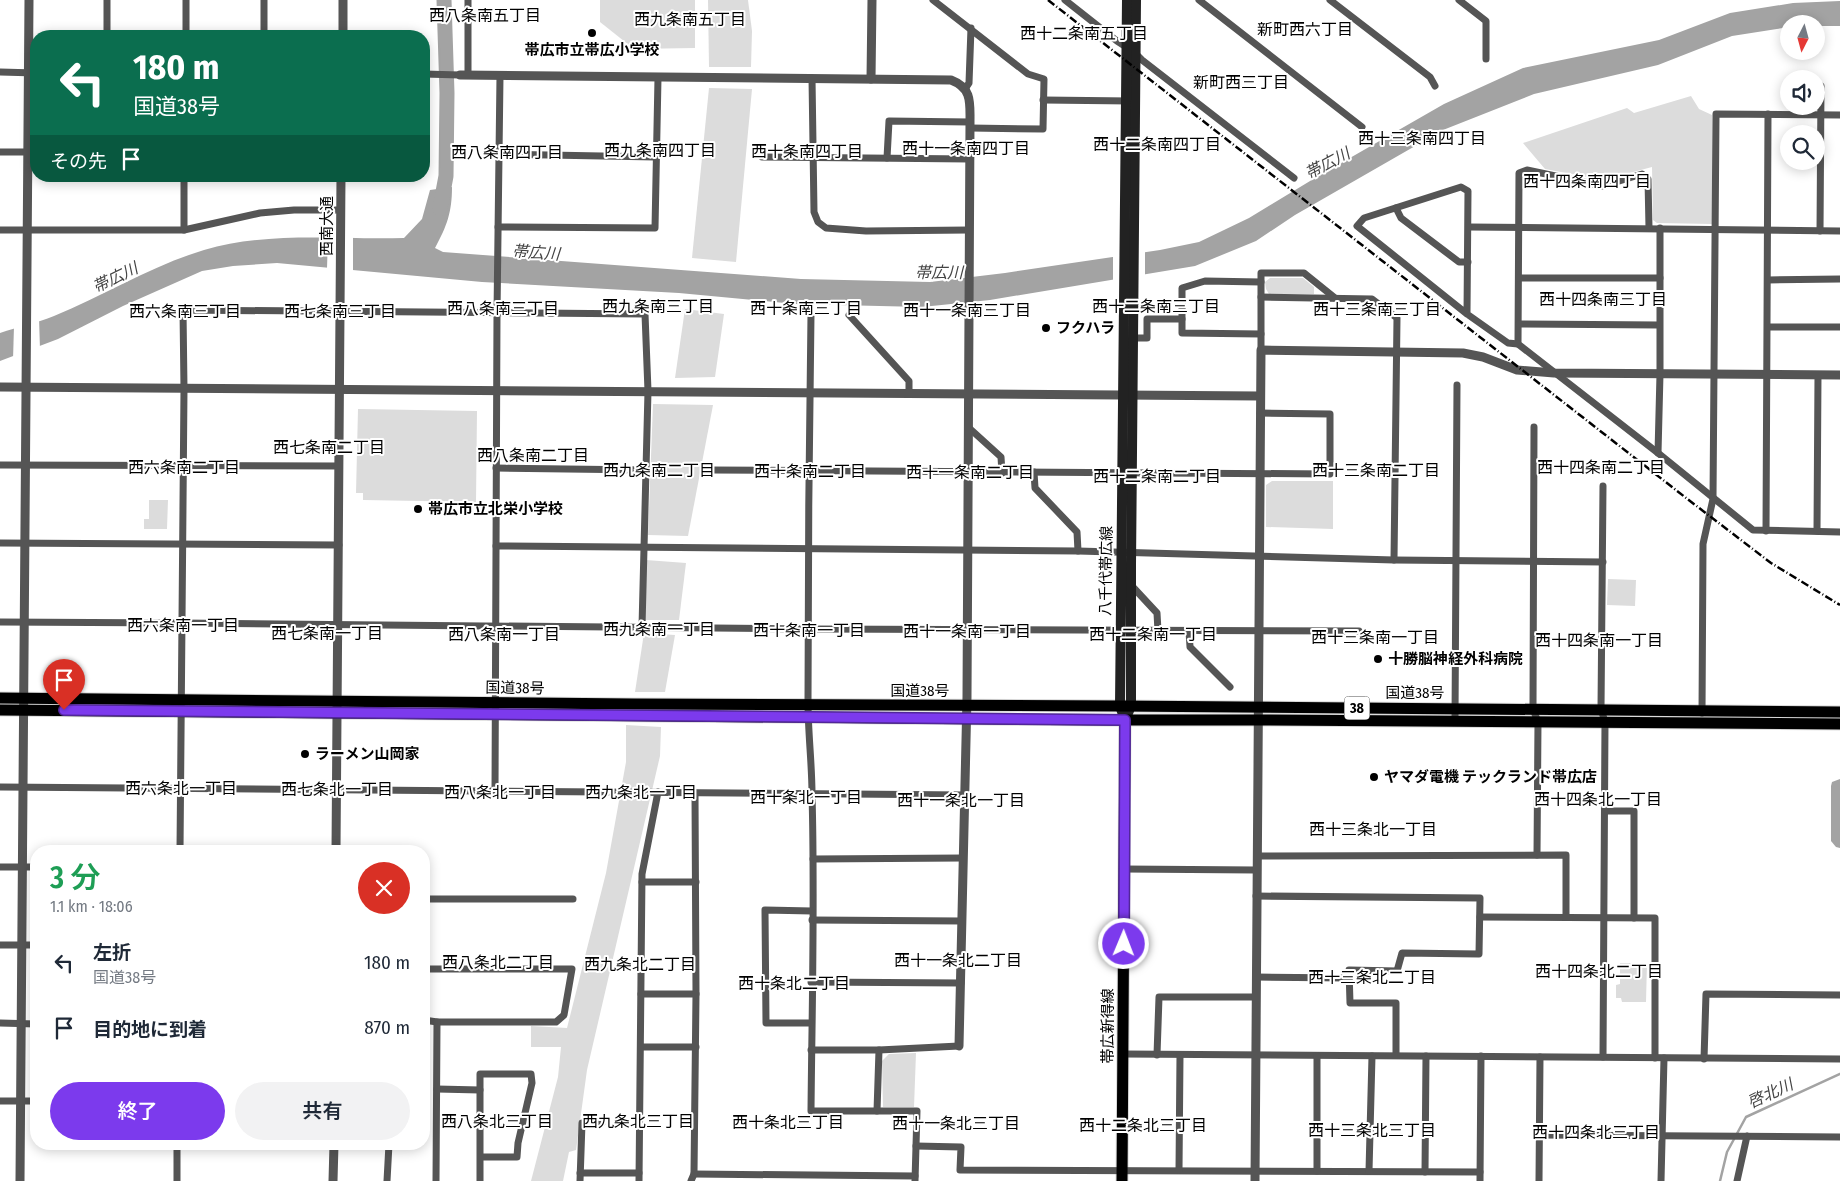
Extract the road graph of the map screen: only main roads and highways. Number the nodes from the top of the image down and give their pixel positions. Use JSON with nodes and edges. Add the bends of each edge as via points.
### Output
{"nodes":[{"id":1,"x":1127,"y":0,"type":"edge"},
{"id":2,"x":1136,"y":0,"type":"edge"},
{"id":3,"x":1131,"y":50,"type":"junction"},
{"id":4,"x":1129,"y":284,"type":"junction"},
{"id":5,"x":1128,"y":394,"type":"junction"},
{"id":6,"x":1126,"y":553,"type":"junction"},
{"id":7,"x":1126,"y":630,"type":"junction"},
{"id":8,"x":0,"y":698,"type":"edge"},
{"id":9,"x":1125,"y":706,"type":"junction"},
{"id":10,"x":0,"y":710,"type":"edge"},
{"id":11,"x":1840,"y":712,"type":"edge"},
{"id":12,"x":1258,"y":714,"type":"junction"},
{"id":13,"x":1702,"y":717,"type":"junction"},
{"id":14,"x":1125,"y":720,"type":"junction"},
{"id":15,"x":1840,"y":724,"type":"edge"},
{"id":16,"x":1123,"y":1176,"type":"edge"}],
"edges":[{"from":1,"to":3,"type":"main road","name":"八千代帯広線"},
{"from":2,"to":3,"type":"main road","name":"八千代帯広線"},
{"from":3,"to":4,"type":"main road","name":"八千代帯広線"},
{"from":4,"to":5,"type":"main road","name":"八千代帯広線"},
{"from":4,"to":5,"type":"main road","name":"八千代帯広線","via":[[1133,338]]},
{"from":5,"to":6,"type":"main road","name":"八千代帯広線"},
{"from":6,"to":7,"type":"main road","name":"八千代帯広線"},
{"from":6,"to":7,"type":"main road","name":"八千代帯広線","via":[[1131,585]]},
{"from":7,"to":9,"type":"main road","name":"八千代帯広線"},
{"from":8,"to":9,"type":"main road","name":"国道38号","number":"38"},
{"from":9,"to":12,"type":"main road","name":"国道38号","number":"38"},
{"from":9,"to":14,"type":"main road","name":"八千代帯広線"},
{"from":10,"to":14,"type":"main road","name":"国道38号","number":"38"},
{"from":11,"to":13,"type":"main road","name":"国道38号","number":"38"},
{"from":12,"to":13,"type":"main road","name":"国道38号","number":"38","via":[[1455,722],[1605,722]]},
{"from":12,"to":13,"type":"main road","name":"国道38号","number":"38","via":[[1456,708],[1601,709]]},
{"from":12,"to":14,"type":"main road","name":"国道38号","number":"38"},
{"from":13,"to":15,"type":"main road","name":"国道38号","number":"38"},
{"from":14,"to":16,"type":"main road","name":"帯広新得線"}]}
